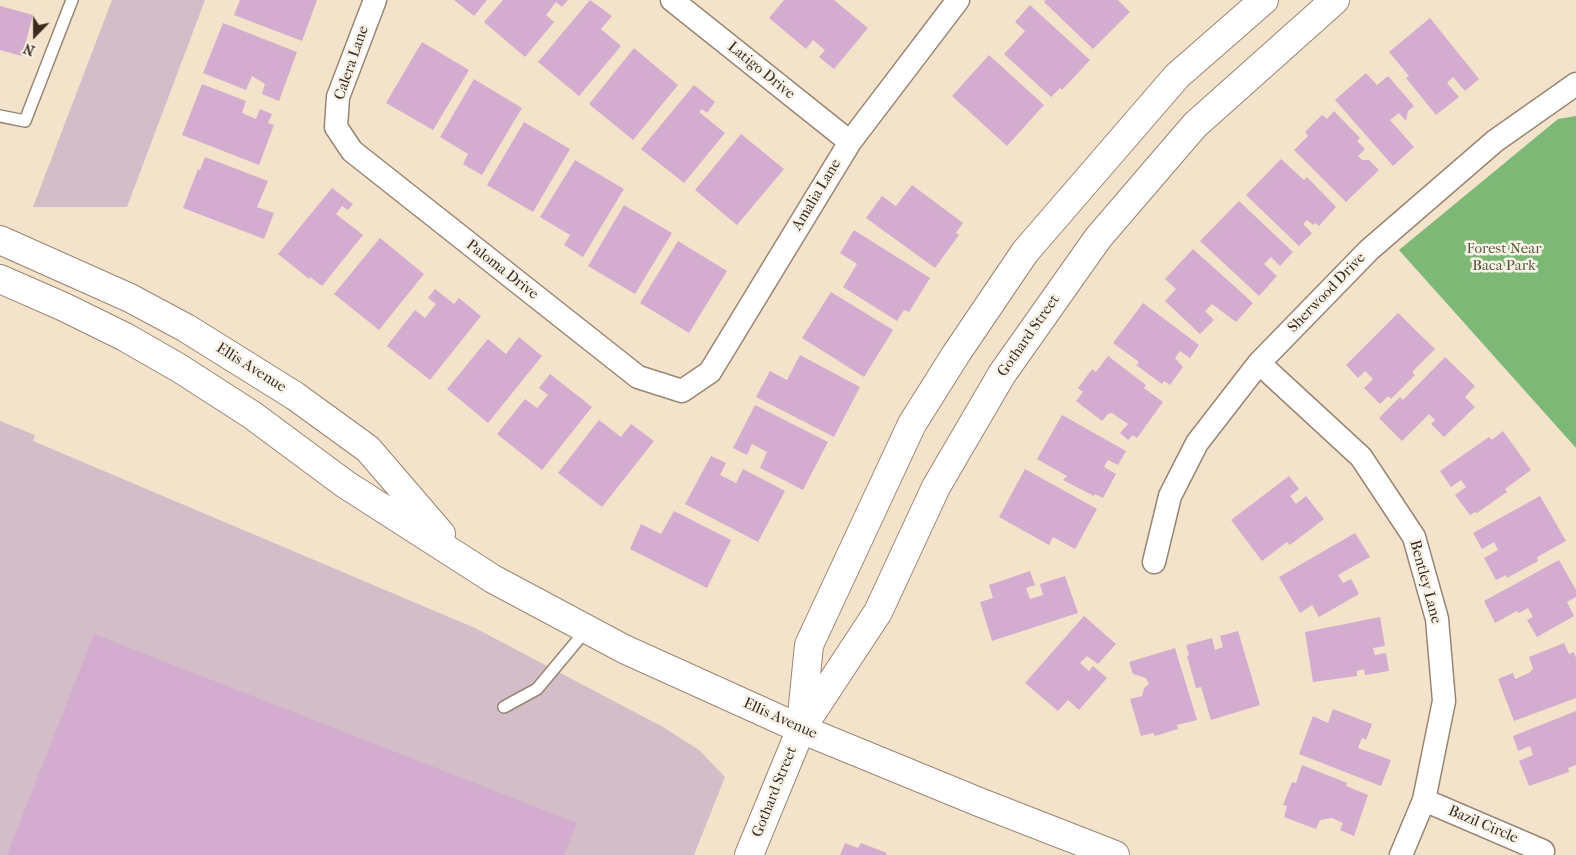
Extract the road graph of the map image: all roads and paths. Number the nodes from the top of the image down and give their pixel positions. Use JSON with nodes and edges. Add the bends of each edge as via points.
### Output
{"nodes":[{"id":1,"x":72,"y":0,"type":"edge"},
{"id":2,"x":375,"y":0,"type":"edge"},
{"id":3,"x":672,"y":0,"type":"edge"},
{"id":4,"x":958,"y":0,"type":"edge"},
{"id":5,"x":1264,"y":0,"type":"edge"},
{"id":6,"x":1335,"y":0,"type":"edge"},
{"id":7,"x":1576,"y":84,"type":"edge"},
{"id":8,"x":0,"y":116,"type":"edge"},
{"id":9,"x":336,"y":127,"type":"joint"},
{"id":10,"x":850,"y":142,"type":"junction"},
{"id":11,"x":0,"y":240,"type":"edge"},
{"id":12,"x":0,"y":279,"type":"edge"},
{"id":13,"x":1259,"y":363,"type":"junction"},
{"id":14,"x":682,"y":392,"type":"joint"},
{"id":15,"x":458,"y":555,"type":"junction"},
{"id":16,"x":1154,"y":562,"type":"dead end"},
{"id":17,"x":587,"y":629,"type":"junction"},
{"id":18,"x":504,"y":707,"type":"dead end"},
{"id":19,"x":800,"y":730,"type":"junction"},
{"id":20,"x":1424,"y":800,"type":"junction"},
{"id":21,"x":1543,"y":850,"type":"dead end"},
{"id":22,"x":749,"y":855,"type":"edge"},
{"id":23,"x":1115,"y":855,"type":"edge"},
{"id":24,"x":1401,"y":855,"type":"edge"}],
"edges":[{"from":1,"to":8,"type":"lane","via":[[24,122]]},
{"from":2,"to":9,"type":"street","name":"Calera Lane","via":[[338,97]]},
{"from":3,"to":10,"type":"street","name":"Latigo Drive"},
{"from":4,"to":10,"type":"street","name":"Amalia Lane"},
{"from":5,"to":19,"type":"street","name":"Gothard Street","via":[[1177,76],[1025,252],[956,354],[912,424],[809,645]]},
{"from":6,"to":19,"type":"street","name":"Gothard Street","via":[[1195,125],[1098,238],[1002,374],[936,487],[878,612]]},
{"from":7,"to":13,"type":"street","name":"Sherwood Drive","via":[[1495,141],[1369,250]]},
{"from":9,"to":14,"type":"street","name":"Paloma Drive","via":[[352,151],[638,377]]},
{"from":10,"to":14,"type":"street","name":"Amalia Lane","via":[[710,372]]},
{"from":11,"to":15,"type":"street","name":"Ellis Avenue","via":[[130,298],[186,328],[295,396],[368,450]]},
{"from":12,"to":15,"type":"street","name":"Ellis Avenue","via":[[116,332],[179,368],[252,415],[345,484]]},
{"from":13,"to":16,"type":"street","name":"Sherwood Drive","via":[[1197,443],[1170,496]]},
{"from":13,"to":20,"type":"street","name":"Bentley Lane","via":[[1360,457],[1414,537],[1437,620],[1444,701]]},
{"from":15,"to":17,"type":"street","name":"Ellis Avenue","via":[[493,579]]},
{"from":17,"to":18,"type":"lane","via":[[537,689]]},
{"from":17,"to":19,"type":"street","name":"Ellis Avenue"},
{"from":19,"to":22,"type":"street","name":"Gothard Street"},
{"from":19,"to":23,"type":"street","name":"Ellis Avenue"},
{"from":20,"to":21,"type":"street","name":"Bazil Circle"},
{"from":20,"to":24,"type":"street","name":"Bentley Lane"}]}
